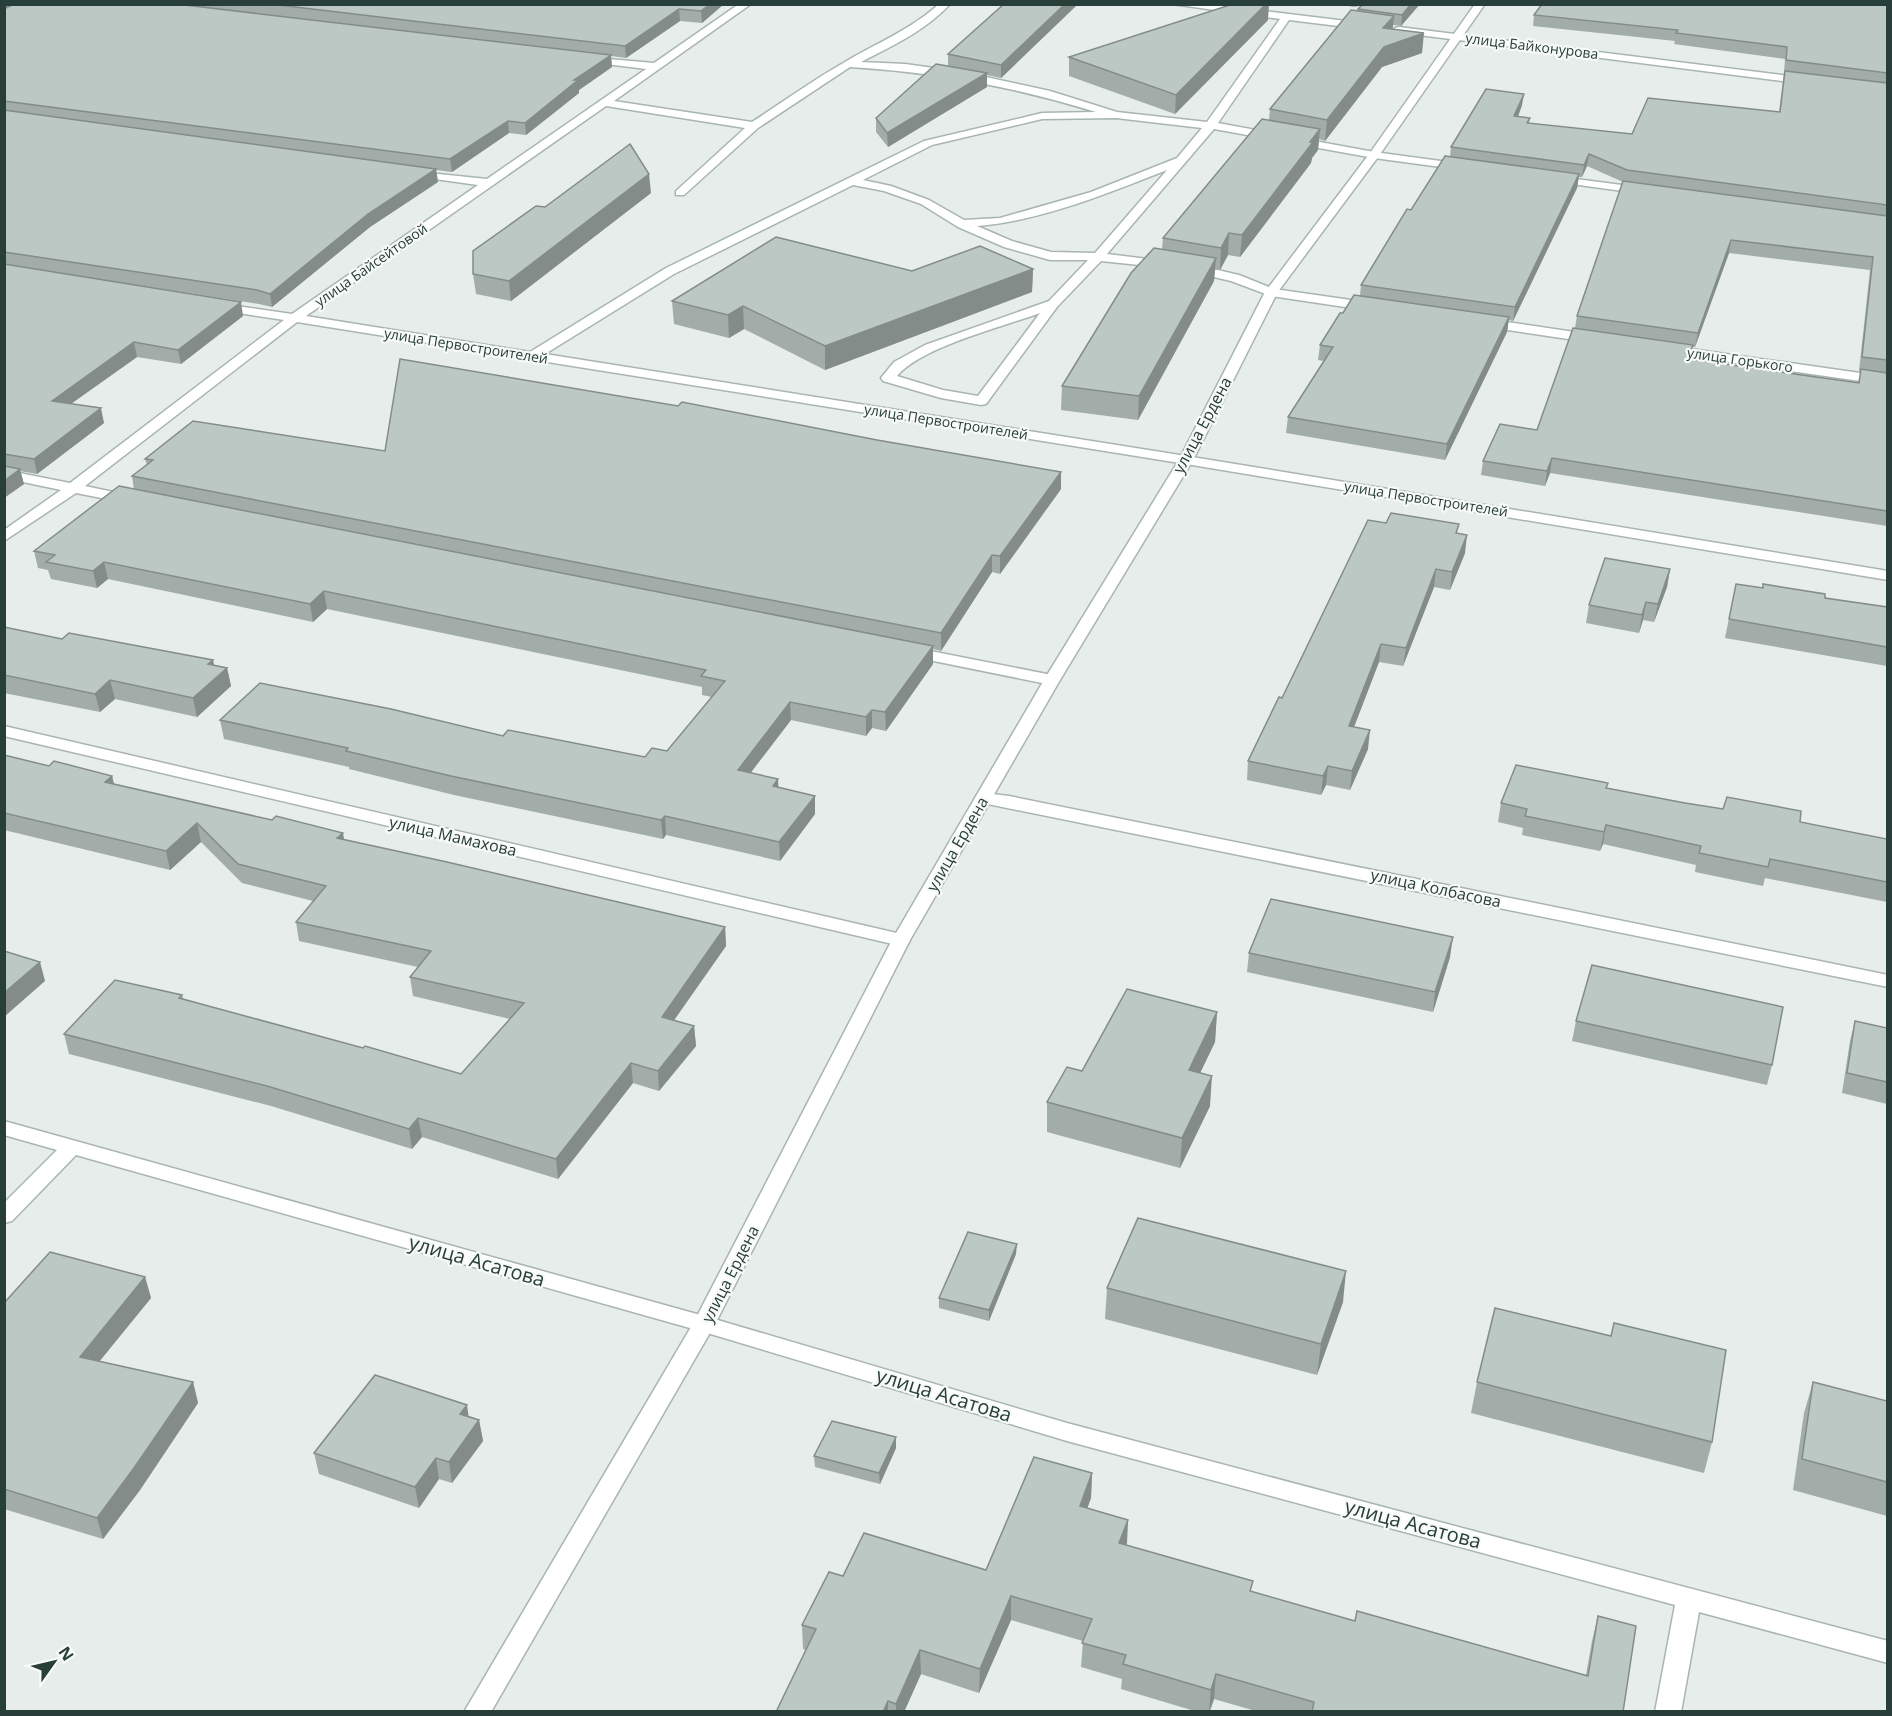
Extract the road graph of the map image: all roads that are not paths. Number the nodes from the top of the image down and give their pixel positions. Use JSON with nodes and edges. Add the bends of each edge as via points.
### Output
{"nodes":[{"id":1,"x":746,"y":4,"type":"edge"},
{"id":2,"x":945,"y":4,"type":"edge"},
{"id":3,"x":1177,"y":4,"type":"edge"},
{"id":4,"x":1480,"y":4,"type":"edge"},
{"id":5,"x":1286,"y":17,"type":"junction"},
{"id":6,"x":1457,"y":37,"type":"junction"},
{"id":7,"x":576,"y":58,"type":"edge"},
{"id":8,"x":849,"y":64,"type":"junction"},
{"id":9,"x":658,"y":67,"type":"junction"},
{"id":10,"x":1822,"y":82,"type":"edge"},
{"id":11,"x":606,"y":103,"type":"junction"},
{"id":12,"x":1116,"y":115,"type":"junction"},
{"id":13,"x":1210,"y":125,"type":"junction"},
{"id":14,"x":754,"y":126,"type":"junction"},
{"id":15,"x":1374,"y":155,"type":"junction"},
{"id":16,"x":1180,"y":160,"type":"junction"},
{"id":17,"x":1479,"y":169,"type":"edge"},
{"id":18,"x":407,"y":172,"type":"edge"},
{"id":19,"x":1537,"y":177,"type":"edge"},
{"id":20,"x":852,"y":181,"type":"junction"},
{"id":21,"x":490,"y":183,"type":"junction"},
{"id":22,"x":680,"y":193,"type":"dead end"},
{"id":23,"x":1654,"y":193,"type":"edge"},
{"id":24,"x":962,"y":224,"type":"junction"},
{"id":25,"x":1098,"y":257,"type":"junction"},
{"id":26,"x":1271,"y":292,"type":"junction"},
{"id":27,"x":1053,"y":304,"type":"junction"},
{"id":28,"x":210,"y":305,"type":"edge"},
{"id":29,"x":1390,"y":309,"type":"edge"},
{"id":30,"x":292,"y":319,"type":"junction"},
{"id":31,"x":1473,"y":321,"type":"edge"},
{"id":32,"x":1603,"y":340,"type":"edge"},
{"id":33,"x":1662,"y":349,"type":"edge"},
{"id":34,"x":532,"y":357,"type":"junction"},
{"id":35,"x":1887,"y":381,"type":"edge"},
{"id":36,"x":1186,"y":460,"type":"junction"},
{"id":37,"x":4,"y":474,"type":"edge"},
{"id":38,"x":73,"y":488,"type":"junction"},
{"id":39,"x":146,"y":502,"type":"edge"},
{"id":40,"x":4,"y":537,"type":"edge"},
{"id":41,"x":1887,"y":576,"type":"edge"},
{"id":42,"x":899,"y":650,"type":"edge"},
{"id":43,"x":1052,"y":680,"type":"junction"},
{"id":44,"x":4,"y":731,"type":"edge"},
{"id":45,"x":984,"y":798,"type":"junction"},
{"id":46,"x":901,"y":940,"type":"junction"},
{"id":47,"x":1887,"y":981,"type":"edge"},
{"id":48,"x":4,"y":1128,"type":"edge"},
{"id":49,"x":72,"y":1147,"type":"junction"},
{"id":50,"x":4,"y":1216,"type":"edge"},
{"id":51,"x":704,"y":1324,"type":"junction"},
{"id":52,"x":1689,"y":1597,"type":"junction"},
{"id":53,"x":1887,"y":1652,"type":"edge"},
{"id":54,"x":477,"y":1712,"type":"edge"},
{"id":55,"x":1668,"y":1712,"type":"edge"}],
"edges":[{"from":1,"to":9,"type":"street","name":"улица Байсейтовой"},
{"from":2,"to":8,"type":"street","via":[[891,44]]},
{"from":3,"to":5,"type":"street","name":"улица Байконурова"},
{"from":4,"to":6,"type":"street","name":"улица Ердена"},
{"from":5,"to":6,"type":"street","name":"улица Байконурова"},
{"from":5,"to":13,"type":"street"},
{"from":6,"to":10,"type":"street","name":"улица Байконурова"},
{"from":6,"to":15,"type":"street","name":"улица Ердена"},
{"from":7,"to":9,"type":"street"},
{"from":8,"to":12,"type":"street","via":[[963,75],[1046,93]]},
{"from":8,"to":14,"type":"street"},
{"from":9,"to":11,"type":"street","name":"улица Байсейтовой"},
{"from":11,"to":14,"type":"street"},
{"from":11,"to":21,"type":"street","name":"улица Байсейтовой"},
{"from":12,"to":13,"type":"street"},
{"from":12,"to":20,"type":"street","via":[[1042,116],[928,143]]},
{"from":13,"to":15,"type":"street"},
{"from":13,"to":16,"type":"street"},
{"from":14,"to":22,"type":"street"},
{"from":15,"to":17,"type":"street"},
{"from":15,"to":26,"type":"street","name":"улица Ердена"},
{"from":16,"to":24,"type":"street","via":[[1095,194],[1001,221]]},
{"from":16,"to":25,"type":"street"},
{"from":18,"to":21,"type":"street"},
{"from":19,"to":23,"type":"street"},
{"from":20,"to":24,"type":"street","via":[[925,202]]},
{"from":20,"to":34,"type":"street","via":[[670,271]]},
{"from":21,"to":30,"type":"street","name":"улица Байсейтовой"},
{"from":24,"to":25,"type":"street","via":[[1008,244],[1050,256]]},
{"from":25,"to":26,"type":"street","via":[[1204,270]]},
{"from":25,"to":27,"type":"street"},
{"from":26,"to":29,"type":"street"},
{"from":26,"to":36,"type":"street","name":"улица Ердена"},
{"from":27,"to":27,"type":"street","via":[[981,401],[888,378],[899,364],[930,348]]},
{"from":28,"to":30,"type":"street","name":"улица Первостроителей"},
{"from":30,"to":34,"type":"street","name":"улица Первостроителей"},
{"from":30,"to":38,"type":"street","name":"улица Байсейтовой"},
{"from":31,"to":32,"type":"street"},
{"from":33,"to":35,"type":"street","name":"улица Горького"},
{"from":34,"to":36,"type":"street","name":"улица Первостроителей"},
{"from":36,"to":41,"type":"street","name":"улица Первостроителей"},
{"from":36,"to":43,"type":"street","name":"улица Ердена"},
{"from":37,"to":38,"type":"street"},
{"from":38,"to":39,"type":"street"},
{"from":38,"to":40,"type":"street","name":"улица Байсейтовой"},
{"from":42,"to":43,"type":"street"},
{"from":43,"to":45,"type":"street","name":"улица Ердена"},
{"from":44,"to":46,"type":"street","name":"улица Мамахова"},
{"from":45,"to":46,"type":"street","name":"улица Ердена"},
{"from":45,"to":47,"type":"street","name":"улица Колбасова"},
{"from":46,"to":51,"type":"street","name":"улица Ердена"},
{"from":48,"to":49,"type":"street","name":"улица Асатова"},
{"from":49,"to":50,"type":"street"},
{"from":49,"to":51,"type":"street","name":"улица Асатова"},
{"from":51,"to":52,"type":"street","name":"улица Асатова","via":[[1067,1432]]},
{"from":51,"to":54,"type":"street","name":"улица Ердена"},
{"from":52,"to":53,"type":"street","name":"улица Асатова"},
{"from":52,"to":55,"type":"street"}]}
